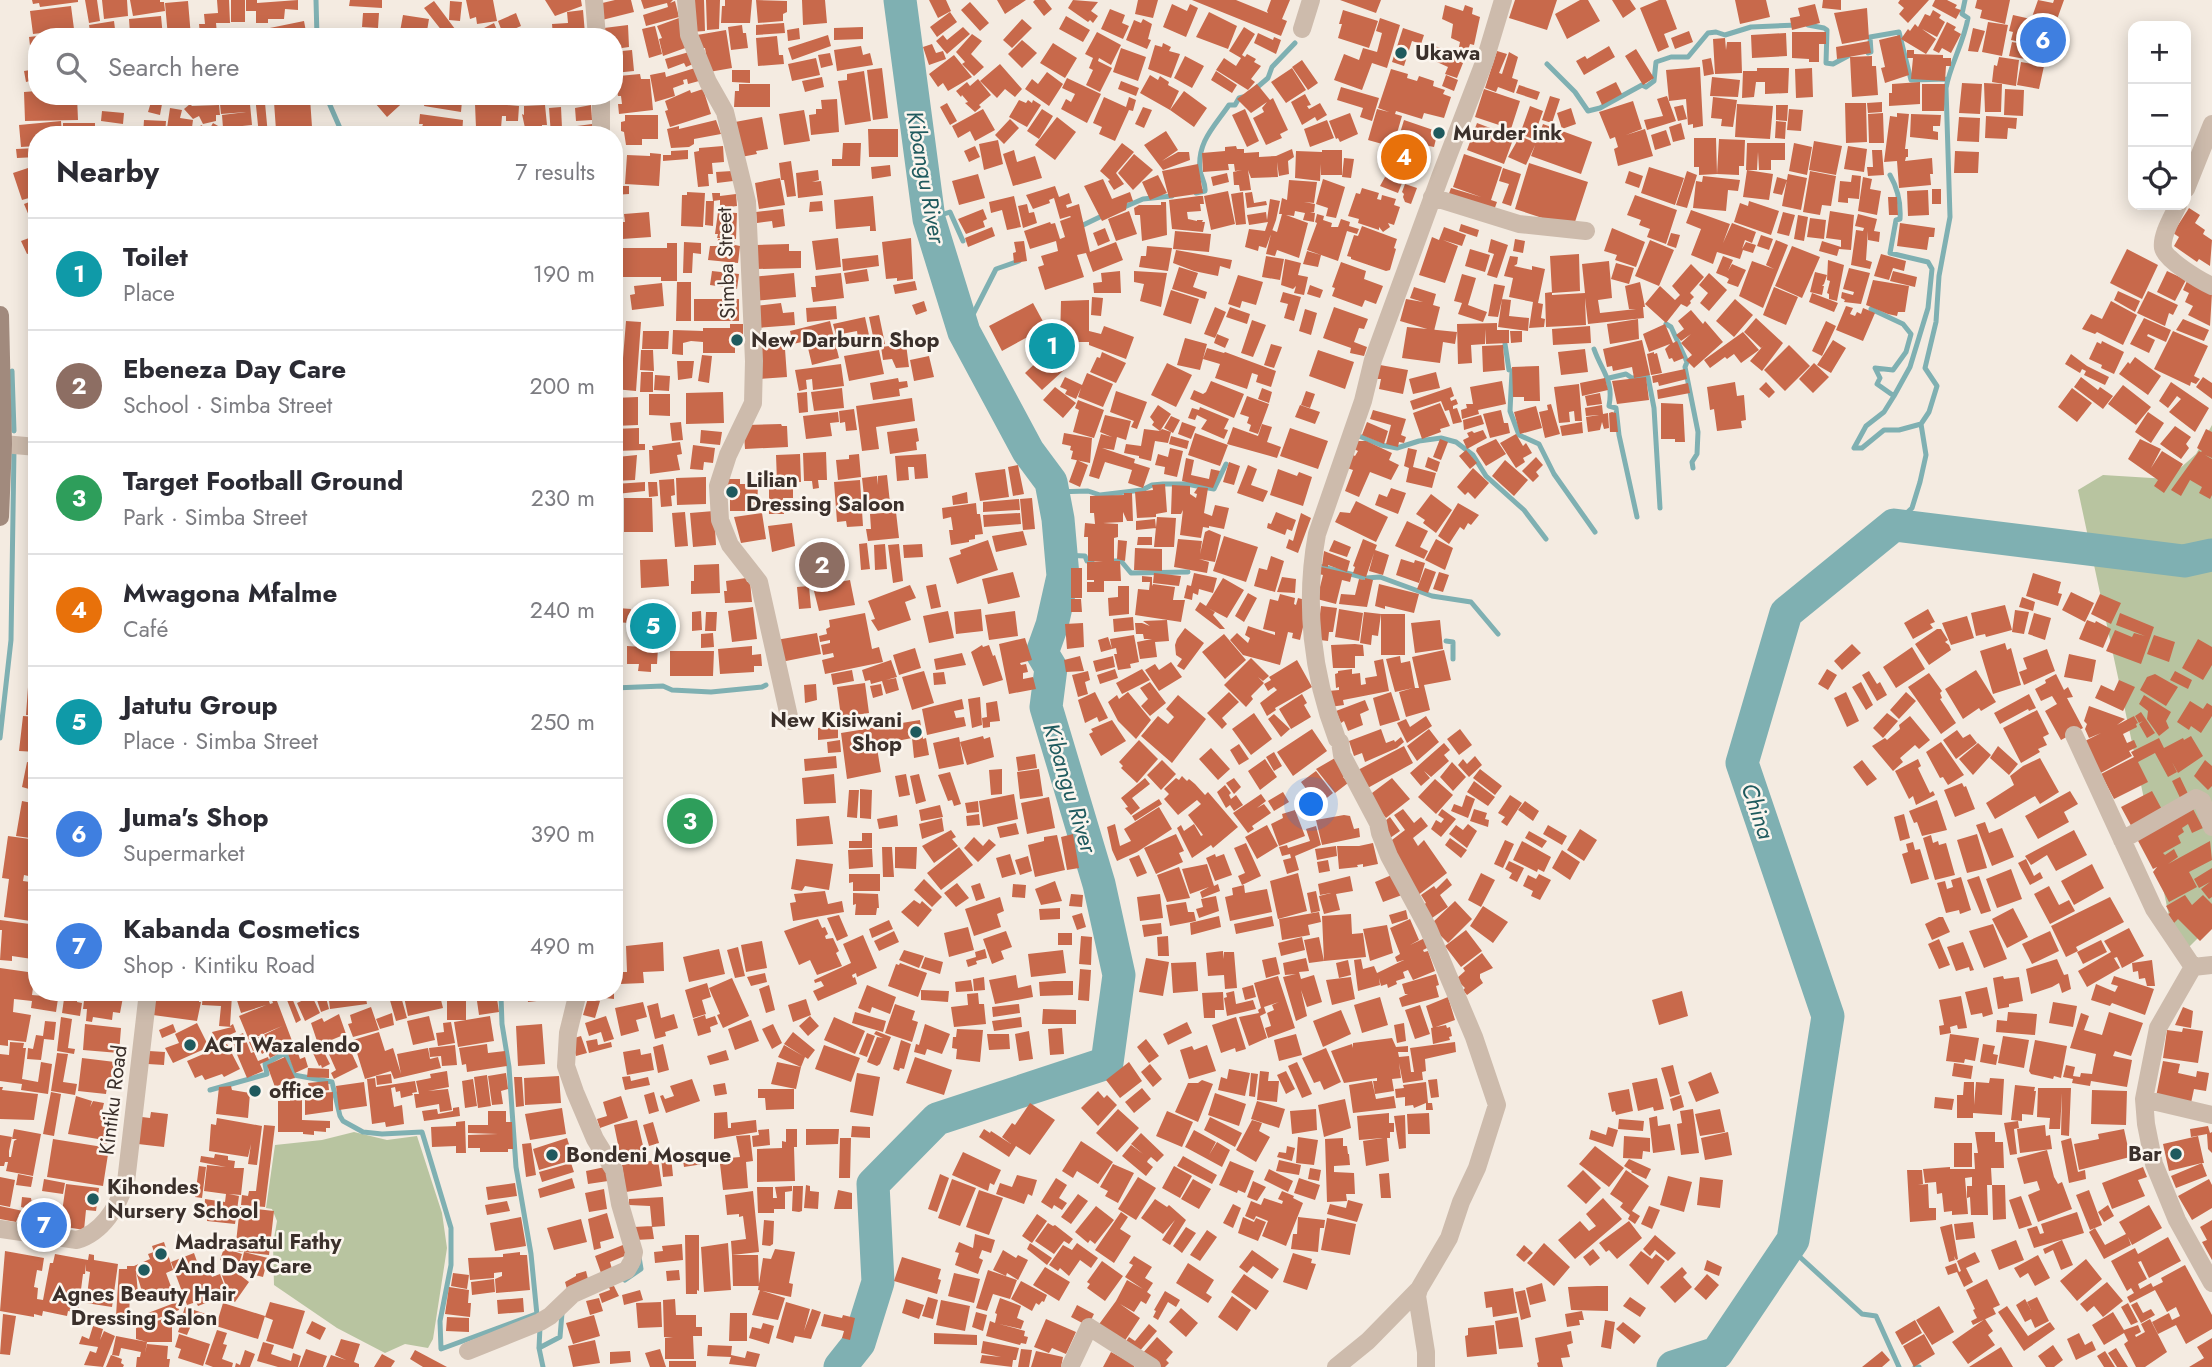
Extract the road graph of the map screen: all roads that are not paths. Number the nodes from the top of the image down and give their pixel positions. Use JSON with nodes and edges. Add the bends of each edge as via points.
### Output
{"nodes":[{"id":1,"x":594,"y":0,"type":"edge"},
{"id":2,"x":686,"y":0,"type":"edge"},
{"id":3,"x":1311,"y":0,"type":"edge"},
{"id":4,"x":1503,"y":0,"type":"edge"},
{"id":5,"x":596,"y":28,"type":"edge"},
{"id":6,"x":1301,"y":29,"type":"dead end"},
{"id":7,"x":601,"y":105,"type":"edge"},
{"id":8,"x":2212,"y":124,"type":"edge"},
{"id":9,"x":601,"y":126,"type":"edge"},
{"id":10,"x":2191,"y":176,"type":"edge"},
{"id":11,"x":1433,"y":197,"type":"junction"},
{"id":12,"x":2176,"y":210,"type":"edge"},
{"id":13,"x":1587,"y":231,"type":"dead end"},
{"id":14,"x":2212,"y":286,"type":"edge"},
{"id":15,"x":0,"y":315,"type":"edge"},
{"id":16,"x":1,"y":361,"type":"edge"},
{"id":17,"x":2,"y":444,"type":"junction"},
{"id":18,"x":28,"y":446,"type":"edge"},
{"id":19,"x":0,"y":517,"type":"edge"},
{"id":20,"x":790,"y":721,"type":"dead end"},
{"id":21,"x":2074,"y":735,"type":"dead end"},
{"id":22,"x":2212,"y":827,"type":"edge"},
{"id":23,"x":2122,"y":840,"type":"junction"},
{"id":24,"x":2212,"y":965,"type":"edge"},
{"id":25,"x":2193,"y":967,"type":"junction"},
{"id":26,"x":147,"y":1001,"type":"edge"},
{"id":27,"x":576,"y":1001,"type":"edge"},
{"id":28,"x":2144,"y":1099,"type":"junction"},
{"id":29,"x":2212,"y":1115,"type":"edge"},
{"id":30,"x":0,"y":1229,"type":"edge"},
{"id":31,"x":2212,"y":1283,"type":"edge"},
{"id":32,"x":1419,"y":1289,"type":"junction"},
{"id":33,"x":468,"y":1352,"type":"dead end"},
{"id":34,"x":1070,"y":1367,"type":"edge"},
{"id":35,"x":1152,"y":1367,"type":"edge"},
{"id":36,"x":1336,"y":1367,"type":"edge"},
{"id":37,"x":1426,"y":1367,"type":"edge"}],
"edges":[{"from":1,"to":5,"type":"street"},
{"from":2,"to":20,"type":"street","name":"Simba Street","via":[[689,35],[725,112],[747,202],[753,403],[718,486],[720,520],[730,545],[759,582]]},
{"from":3,"to":6,"type":"street"},
{"from":4,"to":11,"type":"street"},
{"from":7,"to":9,"type":"street"},
{"from":8,"to":10,"type":"street"},
{"from":11,"to":13,"type":"street","via":[[1519,224]]},
{"from":11,"to":32,"type":"street","via":[[1373,360],[1317,534],[1311,607],[1318,681],[1342,755],[1428,929],[1497,1105],[1449,1238]]},
{"from":12,"to":14,"type":"street","via":[[2162,246],[2167,257]]},
{"from":15,"to":16,"type":"main road"},
{"from":16,"to":17,"type":"main road"},
{"from":17,"to":18,"type":"street"},
{"from":17,"to":19,"type":"main road"},
{"from":21,"to":23,"type":"street"},
{"from":22,"to":23,"type":"street","via":[[2202,801],[2196,798]]},
{"from":23,"to":25,"type":"street","via":[[2154,909]]},
{"from":24,"to":25,"type":"street"},
{"from":25,"to":28,"type":"street","via":[[2158,1028]]},
{"from":26,"to":30,"type":"street","name":"Kintiku Road","via":[[126,1182],[119,1202],[104,1223],[77,1240]]},
{"from":27,"to":33,"type":"street","via":[[566,1066],[585,1117],[614,1170],[634,1252],[632,1261],[627,1269],[572,1294],[541,1322]]},
{"from":28,"to":29,"type":"street"},
{"from":28,"to":31,"type":"street","via":[[2154,1164],[2167,1200]]},
{"from":32,"to":36,"type":"street"},
{"from":32,"to":37,"type":"street"},
{"from":34,"to":35,"type":"street","via":[[1089,1327]]}]}
